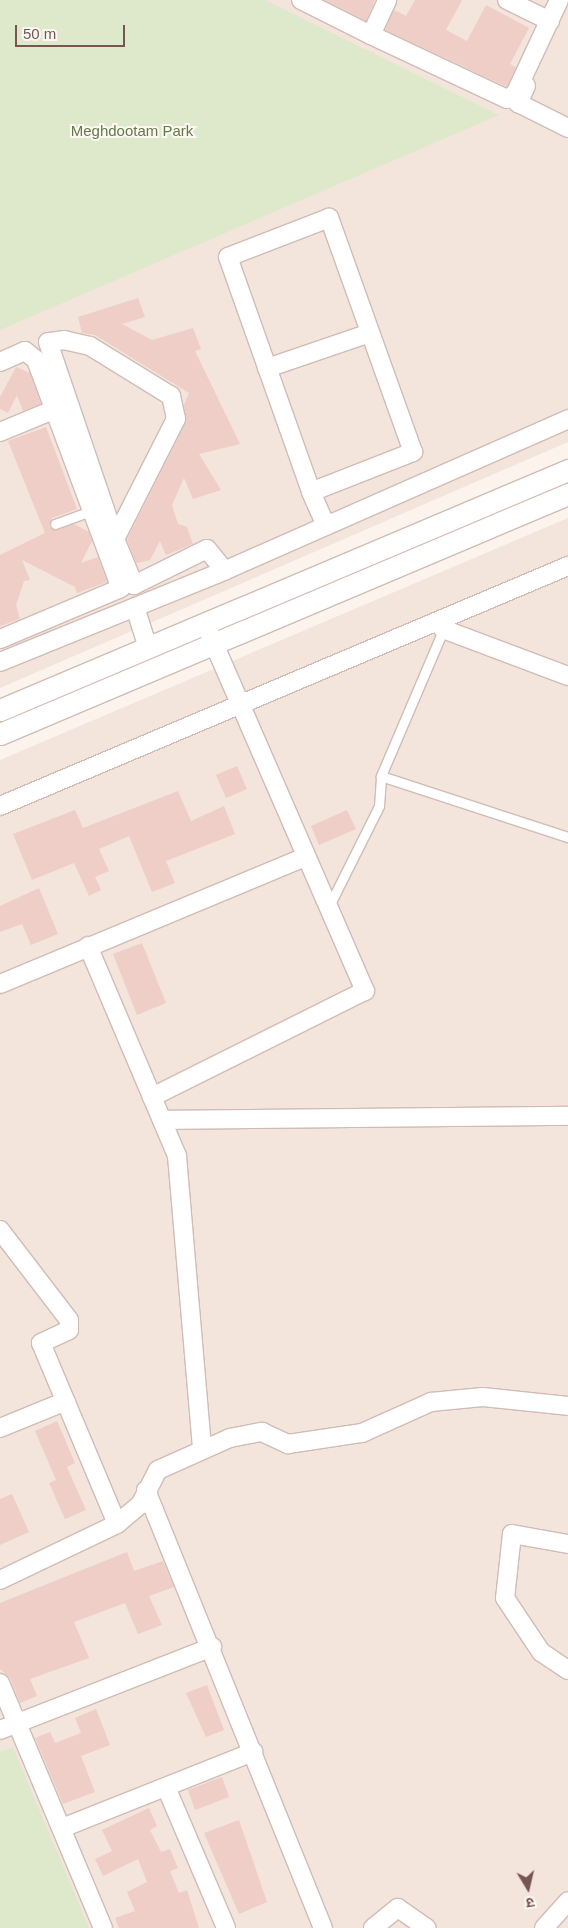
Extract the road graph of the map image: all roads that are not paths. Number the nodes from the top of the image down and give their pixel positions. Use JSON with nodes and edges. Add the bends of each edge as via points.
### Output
{"nodes":[{"id":1,"x":300,"y":0,"type":"edge"},
{"id":2,"x":387,"y":0,"type":"edge"},
{"id":3,"x":507,"y":0,"type":"edge"},
{"id":4,"x":559,"y":0,"type":"edge"},
{"id":5,"x":568,"y":1,"type":"edge"},
{"id":6,"x":550,"y":21,"type":"junction"},
{"id":7,"x":371,"y":35,"type":"junction"},
{"id":8,"x":568,"y":128,"type":"edge"},
{"id":9,"x":370,"y":333,"type":"junction"},
{"id":10,"x":0,"y":362,"type":"edge"},
{"id":11,"x":267,"y":368,"type":"junction"},
{"id":12,"x":53,"y":410,"type":"junction"},
{"id":13,"x":568,"y":419,"type":"edge"},
{"id":14,"x":0,"y":432,"type":"edge"},
{"id":15,"x":568,"y":470,"type":"edge"},
{"id":16,"x":311,"y":492,"type":"junction"},
{"id":17,"x":568,"y":494,"type":"edge"},
{"id":18,"x":91,"y":510,"type":"junction"},
{"id":19,"x":55,"y":524,"type":"dead end"},
{"id":20,"x":326,"y":526,"type":"junction"},
{"id":21,"x":115,"y":539,"type":"junction"},
{"id":22,"x":568,"y":566,"type":"edge"},
{"id":23,"x":225,"y":571,"type":"junction"},
{"id":24,"x":135,"y":607,"type":"junction"},
{"id":25,"x":69,"y":608,"type":"junction"},
{"id":26,"x":38,"y":622,"type":"junction"},
{"id":27,"x":446,"y":623,"type":"junction"},
{"id":28,"x":205,"y":624,"type":"junction"},
{"id":29,"x":79,"y":630,"type":"junction"},
{"id":30,"x":0,"y":639,"type":"edge"},
{"id":31,"x":47,"y":643,"type":"junction"},
{"id":32,"x":214,"y":645,"type":"junction"},
{"id":33,"x":148,"y":648,"type":"junction"},
{"id":34,"x":0,"y":662,"type":"edge"},
{"id":35,"x":568,"y":676,"type":"edge"},
{"id":36,"x":239,"y":705,"type":"junction"},
{"id":37,"x":0,"y":710,"type":"edge"},
{"id":38,"x":0,"y":734,"type":"edge"},
{"id":39,"x":382,"y":776,"type":"junction"},
{"id":40,"x":0,"y":806,"type":"edge"},
{"id":41,"x":568,"y":837,"type":"edge"},
{"id":42,"x":304,"y":857,"type":"junction"},
{"id":43,"x":328,"y":910,"type":"junction"},
{"id":44,"x":88,"y":946,"type":"junction"},
{"id":45,"x":0,"y":984,"type":"edge"},
{"id":46,"x":152,"y":1097,"type":"junction"},
{"id":47,"x":568,"y":1116,"type":"edge"},
{"id":48,"x":162,"y":1120,"type":"junction"},
{"id":49,"x":0,"y":1230,"type":"edge"},
{"id":50,"x":66,"y":1401,"type":"junction"},
{"id":51,"x":568,"y":1406,"type":"edge"},
{"id":52,"x":0,"y":1428,"type":"edge"},
{"id":53,"x":202,"y":1449,"type":"junction"},
{"id":54,"x":146,"y":1490,"type":"junction"},
{"id":55,"x":116,"y":1524,"type":"junction"},
{"id":56,"x":568,"y":1544,"type":"edge"},
{"id":57,"x":0,"y":1580,"type":"edge"},
{"id":58,"x":212,"y":1647,"type":"junction"},
{"id":59,"x":568,"y":1670,"type":"edge"},
{"id":60,"x":0,"y":1683,"type":"edge"},
{"id":61,"x":18,"y":1722,"type":"junction"},
{"id":62,"x":0,"y":1730,"type":"edge"},
{"id":63,"x":253,"y":1752,"type":"junction"},
{"id":64,"x":166,"y":1786,"type":"junction"},
{"id":65,"x":62,"y":1828,"type":"junction"},
{"id":66,"x":568,"y":1901,"type":"edge"},
{"id":67,"x":103,"y":1928,"type":"edge"},
{"id":68,"x":226,"y":1928,"type":"edge"},
{"id":69,"x":323,"y":1928,"type":"edge"},
{"id":70,"x":374,"y":1928,"type":"edge"},
{"id":71,"x":427,"y":1928,"type":"edge"},
{"id":72,"x":544,"y":1928,"type":"edge"}],
"edges":[{"from":1,"to":7,"type":"street"},
{"from":2,"to":7,"type":"street"},
{"from":3,"to":6,"type":"street"},
{"from":4,"to":6,"type":"street"},
{"from":5,"to":8,"type":"street","via":[[518,103]]},
{"from":6,"to":7,"type":"street","via":[[515,94],[507,99]]},
{"from":9,"to":11,"type":"street"},
{"from":9,"to":11,"type":"street","via":[[329,218],[228,257]]},
{"from":9,"to":16,"type":"street","via":[[413,452]]},
{"from":10,"to":12,"type":"street","via":[[25,351],[36,360]]},
{"from":11,"to":16,"type":"street"},
{"from":12,"to":14,"type":"street"},
{"from":12,"to":18,"type":"street"},
{"from":13,"to":20,"type":"street"},
{"from":15,"to":28,"type":"street"},
{"from":16,"to":20,"type":"street"},
{"from":17,"to":32,"type":"street"},
{"from":18,"to":19,"type":"lane"},
{"from":18,"to":25,"type":"street","via":[[121,588]]},
{"from":20,"to":23,"type":"street"},
{"from":21,"to":21,"type":"street","via":[[86,455],[48,342],[65,340],[90,346],[172,396],[176,419]]},
{"from":21,"to":23,"type":"street","via":[[134,585],[207,549]]},
{"from":22,"to":27,"type":"street"},
{"from":23,"to":24,"type":"street"},
{"from":24,"to":29,"type":"street"},
{"from":24,"to":33,"type":"street"},
{"from":25,"to":26,"type":"street"},
{"from":25,"to":29,"type":"street"},
{"from":26,"to":30,"type":"street"},
{"from":26,"to":31,"type":"street"},
{"from":27,"to":35,"type":"street"},
{"from":27,"to":36,"type":"street"},
{"from":27,"to":39,"type":"lane"},
{"from":28,"to":32,"type":"street"},
{"from":28,"to":33,"type":"street"},
{"from":29,"to":31,"type":"street"},
{"from":31,"to":34,"type":"street"},
{"from":32,"to":36,"type":"street"},
{"from":32,"to":38,"type":"street"},
{"from":33,"to":37,"type":"street"},
{"from":36,"to":40,"type":"street"},
{"from":36,"to":42,"type":"street"},
{"from":39,"to":41,"type":"lane"},
{"from":39,"to":43,"type":"lane","via":[[376,813]]},
{"from":42,"to":43,"type":"street"},
{"from":42,"to":44,"type":"street"},
{"from":43,"to":46,"type":"street","via":[[364,988],[363,995]]},
{"from":44,"to":45,"type":"street"},
{"from":44,"to":46,"type":"street"},
{"from":46,"to":48,"type":"street"},
{"from":47,"to":48,"type":"street"},
{"from":48,"to":53,"type":"street","via":[[177,1156]]},
{"from":49,"to":50,"type":"street","via":[[69,1320],[69,1330],[42,1343]]},
{"from":50,"to":52,"type":"street"},
{"from":50,"to":55,"type":"street"},
{"from":51,"to":53,"type":"street","via":[[483,1397],[431,1402],[362,1432],[288,1444],[262,1432],[248,1432]]},
{"from":53,"to":54,"type":"street","via":[[158,1470]]},
{"from":54,"to":55,"type":"street","via":[[133,1513]]},
{"from":54,"to":58,"type":"street"},
{"from":55,"to":57,"type":"street"},
{"from":56,"to":59,"type":"street","via":[[512,1534],[505,1598],[541,1652]]},
{"from":58,"to":61,"type":"street"},
{"from":58,"to":63,"type":"street"},
{"from":60,"to":61,"type":"street"},
{"from":61,"to":62,"type":"street"},
{"from":61,"to":65,"type":"street"},
{"from":63,"to":64,"type":"street"},
{"from":63,"to":69,"type":"street"},
{"from":64,"to":65,"type":"street"},
{"from":64,"to":68,"type":"street"},
{"from":65,"to":67,"type":"street"},
{"from":66,"to":72,"type":"street"},
{"from":70,"to":71,"type":"street","via":[[398,1908]]}]}
